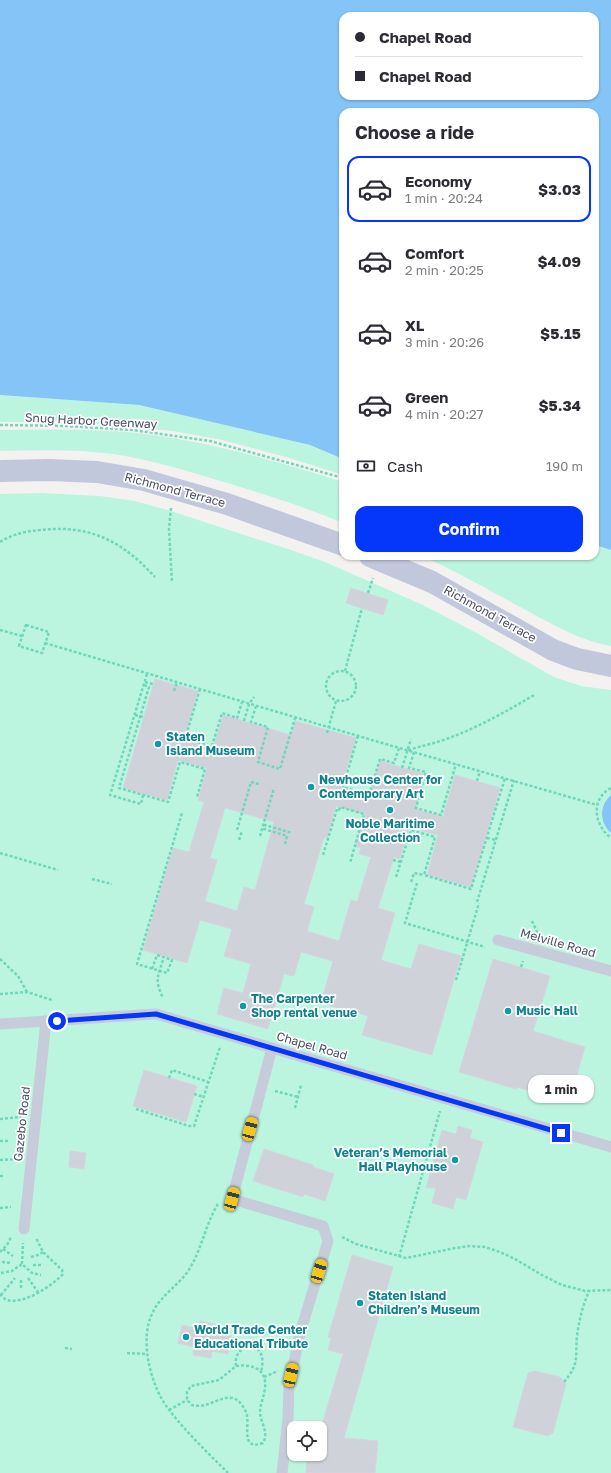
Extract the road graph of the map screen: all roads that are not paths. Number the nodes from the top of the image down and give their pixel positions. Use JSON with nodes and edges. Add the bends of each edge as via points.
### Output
{"nodes":[{"id":1,"x":0,"y":471,"type":"edge"},
{"id":2,"x":339,"y":544,"type":"edge"},
{"id":3,"x":380,"y":560,"type":"edge"},
{"id":4,"x":611,"y":666,"type":"edge"},
{"id":5,"x":498,"y":940,"type":"dead end"},
{"id":6,"x":611,"y":971,"type":"edge"},
{"id":7,"x":46,"y":1021,"type":"junction"},
{"id":8,"x":0,"y":1024,"type":"edge"},
{"id":9,"x":272,"y":1048,"type":"junction"},
{"id":10,"x":611,"y":1148,"type":"edge"},
{"id":11,"x":24,"y":1229,"type":"dead end"},
{"id":12,"x":282,"y":1473,"type":"edge"}],
"edges":[{"from":1,"to":2,"type":"main road","name":"Richmond Terrace","via":[[89,472],[144,480],[227,504]]},
{"from":3,"to":4,"type":"main road","name":"Richmond Terrace","via":[[432,582],[553,650],[578,659]]},
{"from":5,"to":6,"type":"lane","name":"Melville Road"},
{"from":7,"to":8,"type":"lane","name":"Chapel Road"},
{"from":7,"to":9,"type":"lane","name":"Chapel Road","via":[[156,1014]]},
{"from":7,"to":11,"type":"lane","name":"Gazebo Road"},
{"from":9,"to":10,"type":"lane","name":"Chapel Road"},
{"from":9,"to":12,"type":"lane","via":[[232,1199],[323,1226],[328,1241],[288,1385],[288,1418]]}]}
